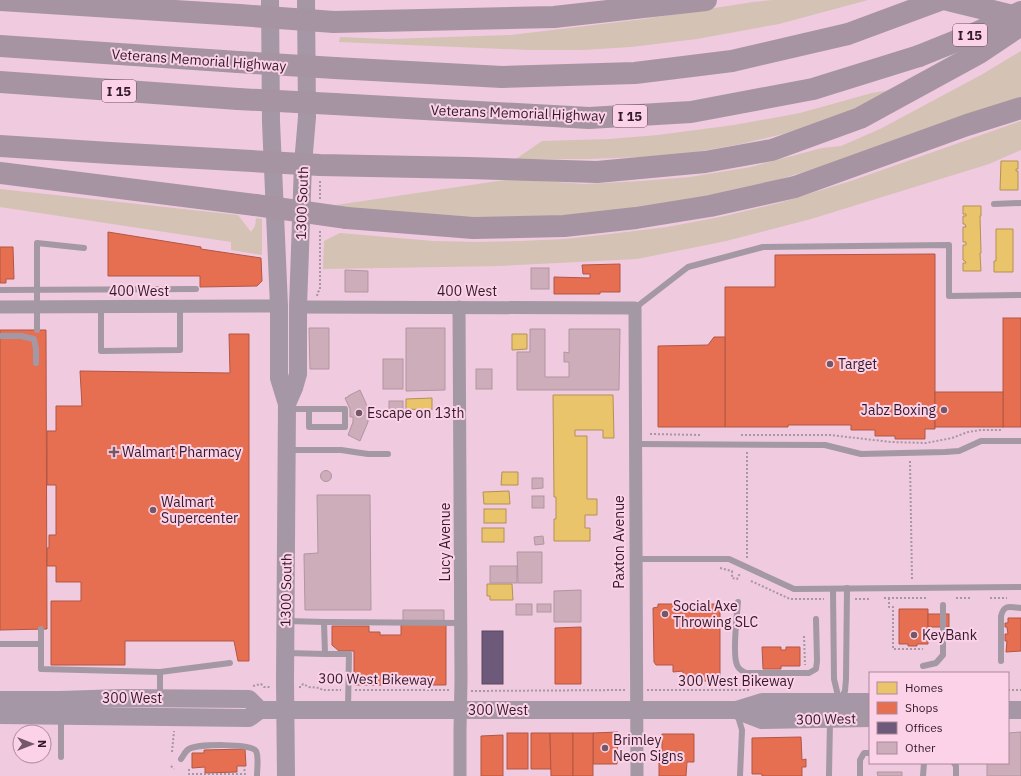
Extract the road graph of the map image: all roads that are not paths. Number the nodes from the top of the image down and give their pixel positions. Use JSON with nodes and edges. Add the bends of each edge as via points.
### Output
{"nodes":[{"id":1,"x":0,"y":0,"type":"edge"},
{"id":2,"x":270,"y":0,"type":"edge"},
{"id":3,"x":306,"y":0,"type":"edge"},
{"id":4,"x":578,"y":0,"type":"edge"},
{"id":5,"x":706,"y":0,"type":"edge"},
{"id":6,"x":940,"y":0,"type":"edge"},
{"id":7,"x":948,"y":0,"type":"edge"},
{"id":8,"x":1021,"y":12,"type":"edge"},
{"id":9,"x":1021,"y":18,"type":"edge"},
{"id":10,"x":429,"y":21,"type":"junction"},
{"id":11,"x":1021,"y":25,"type":"edge"},
{"id":12,"x":0,"y":46,"type":"edge"},
{"id":13,"x":0,"y":82,"type":"edge"},
{"id":14,"x":1021,"y":108,"type":"edge"},
{"id":15,"x":0,"y":146,"type":"edge"},
{"id":16,"x":273,"y":162,"type":"junction"},
{"id":17,"x":303,"y":164,"type":"junction"},
{"id":18,"x":0,"y":172,"type":"edge"},
{"id":19,"x":1021,"y":203,"type":"edge"},
{"id":20,"x":994,"y":204,"type":"dead end"},
{"id":21,"x":84,"y":248,"type":"dead end"},
{"id":22,"x":196,"y":289,"type":"dead end"},
{"id":23,"x":0,"y":290,"type":"edge"},
{"id":24,"x":37,"y":290,"type":"junction"},
{"id":25,"x":1021,"y":295,"type":"edge"},
{"id":26,"x":279,"y":306,"type":"junction"},
{"id":27,"x":0,"y":307,"type":"edge"},
{"id":28,"x":37,"y":307,"type":"junction"},
{"id":29,"x":101,"y":307,"type":"junction"},
{"id":30,"x":180,"y":307,"type":"junction"},
{"id":31,"x":298,"y":307,"type":"junction"},
{"id":32,"x":459,"y":307,"type":"junction"},
{"id":33,"x":635,"y":308,"type":"junction"},
{"id":34,"x":37,"y":330,"type":"dead end"},
{"id":35,"x":0,"y":336,"type":"edge"},
{"id":36,"x":36,"y":363,"type":"dead end"},
{"id":37,"x":289,"y":400,"type":"junction"},
{"id":38,"x":309,"y":409,"type":"junction"},
{"id":39,"x":1021,"y":441,"type":"edge"},
{"id":40,"x":636,"y":444,"type":"junction"},
{"id":41,"x":287,"y":450,"type":"junction"},
{"id":42,"x":388,"y":454,"type":"dead end"},
{"id":43,"x":636,"y":559,"type":"junction"},
{"id":44,"x":1021,"y":587,"type":"edge"},
{"id":45,"x":847,"y":588,"type":"junction"},
{"id":46,"x":833,"y":589,"type":"junction"},
{"id":47,"x":738,"y":602,"type":"dead end"},
{"id":48,"x":943,"y":605,"type":"dead end"},
{"id":49,"x":1021,"y":608,"type":"edge"},
{"id":50,"x":816,"y":619,"type":"dead end"},
{"id":51,"x":286,"y":621,"type":"junction"},
{"id":52,"x":324,"y":622,"type":"junction"},
{"id":53,"x":461,"y":623,"type":"junction"},
{"id":54,"x":41,"y":630,"type":"dead end"},
{"id":55,"x":0,"y":644,"type":"edge"},
{"id":56,"x":41,"y":644,"type":"junction"},
{"id":57,"x":285,"y":653,"type":"junction"},
{"id":58,"x":325,"y":654,"type":"junction"},
{"id":59,"x":1001,"y":661,"type":"dead end"},
{"id":60,"x":230,"y":663,"type":"dead end"},
{"id":61,"x":923,"y":666,"type":"dead end"},
{"id":62,"x":160,"y":672,"type":"junction"},
{"id":63,"x":160,"y":698,"type":"junction"},
{"id":64,"x":0,"y":700,"type":"edge"},
{"id":65,"x":839,"y":701,"type":"junction"},
{"id":66,"x":869,"y":702,"type":"edge"},
{"id":67,"x":260,"y":710,"type":"junction"},
{"id":68,"x":286,"y":710,"type":"junction"},
{"id":69,"x":348,"y":710,"type":"junction"},
{"id":70,"x":461,"y":710,"type":"junction"},
{"id":71,"x":636,"y":710,"type":"junction"},
{"id":72,"x":736,"y":710,"type":"junction"},
{"id":73,"x":1009,"y":710,"type":"edge"},
{"id":74,"x":1021,"y":710,"type":"edge"},
{"id":75,"x":869,"y":711,"type":"edge"},
{"id":76,"x":0,"y":715,"type":"edge"},
{"id":77,"x":61,"y":716,"type":"junction"},
{"id":78,"x":869,"y":718,"type":"edge"},
{"id":79,"x":830,"y":719,"type":"junction"},
{"id":80,"x":869,"y":753,"type":"edge"},
{"id":81,"x":61,"y":757,"type":"dead end"},
{"id":82,"x":182,"y":758,"type":"dead end"},
{"id":83,"x":924,"y":764,"type":"edge"},
{"id":84,"x":955,"y":764,"type":"edge"},
{"id":85,"x":258,"y":776,"type":"edge"},
{"id":86,"x":286,"y":776,"type":"edge"},
{"id":87,"x":460,"y":776,"type":"edge"},
{"id":88,"x":636,"y":776,"type":"edge"},
{"id":89,"x":740,"y":776,"type":"edge"},
{"id":90,"x":829,"y":776,"type":"edge"},
{"id":91,"x":860,"y":776,"type":"edge"},
{"id":92,"x":923,"y":776,"type":"edge"},
{"id":93,"x":956,"y":776,"type":"edge"}],
"edges":[{"from":1,"to":10,"type":"highway","bridge":true,"via":[[334,22]]},
{"from":2,"to":16,"type":"main road","name":"1300 South"},
{"from":3,"to":17,"type":"main road","name":"1300 South","via":[[307,117]]},
{"from":4,"to":10,"type":"highway","via":[[467,13]]},
{"from":5,"to":10,"type":"highway","via":[[554,17]]},
{"from":6,"to":12,"type":"highway","name":"Veterans Memorial Highway","bridge":true,"via":[[848,34],[732,61],[635,73],[502,77]]},
{"from":7,"to":9,"type":"highway"},
{"from":8,"to":13,"type":"highway","name":"Veterans Memorial Highway","number":"I 15","bridge":true,"via":[[919,56],[813,89],[691,112],[589,118],[238,99]]},
{"from":11,"to":17,"type":"highway","via":[[980,53],[860,118],[772,150],[705,162],[597,172]]},
{"from":14,"to":18,"type":"highway","bridge":true,"via":[[795,187],[710,206],[564,226],[473,228],[347,218]]},
{"from":15,"to":16,"type":"highway"},
{"from":16,"to":17,"type":"highway"},
{"from":16,"to":26,"type":"main road","name":"1300 South"},
{"from":17,"to":31,"type":"main road","name":"1300 South"},
{"from":19,"to":20,"type":"lane"},
{"from":21,"to":24,"type":"lane","via":[[37,244]]},
{"from":22,"to":24,"type":"lane"},
{"from":23,"to":24,"type":"lane"},
{"from":24,"to":28,"type":"lane"},
{"from":25,"to":33,"type":"lane","via":[[950,296],[950,245],[763,247],[688,267]]},
{"from":26,"to":30,"type":"street","name":"400 West"},
{"from":26,"to":37,"type":"main road","name":"1300 South","via":[[287,329]]},
{"from":27,"to":28,"type":"street","name":"400 West"},
{"from":28,"to":29,"type":"street","name":"400 West"},
{"from":28,"to":34,"type":"lane"},
{"from":29,"to":30,"type":"street","name":"400 West"},
{"from":29,"to":30,"type":"lane","via":[[101,350],[180,350]]},
{"from":31,"to":32,"type":"street","name":"400 West"},
{"from":31,"to":37,"type":"main road","name":"1300 South","via":[[298,374]]},
{"from":32,"to":33,"type":"street","name":"400 West"},
{"from":32,"to":53,"type":"street","name":"Lucy Avenue"},
{"from":33,"to":40,"type":"street","name":"Paxton Avenue"},
{"from":35,"to":36,"type":"lane","via":[[34,339]]},
{"from":37,"to":38,"type":"lane"},
{"from":37,"to":41,"type":"main road","name":"1300 South"},
{"from":38,"to":38,"type":"lane","via":[[345,409],[345,427],[309,427]]},
{"from":39,"to":40,"type":"lane","via":[[981,441],[959,451],[910,454],[861,454],[825,444]]},
{"from":40,"to":43,"type":"street","name":"Paxton Avenue"},
{"from":41,"to":42,"type":"lane","via":[[340,450]]},
{"from":41,"to":51,"type":"main road","name":"1300 South"},
{"from":43,"to":46,"type":"lane","via":[[729,559],[794,589]]},
{"from":43,"to":71,"type":"street","name":"Paxton Avenue"},
{"from":44,"to":45,"type":"lane"},
{"from":45,"to":46,"type":"lane"},
{"from":45,"to":65,"type":"lane","via":[[846,679],[845,691]]},
{"from":46,"to":65,"type":"lane","via":[[834,679]]},
{"from":47,"to":50,"type":"lane","via":[[736,664],[746,673],[809,673],[816,669]]},
{"from":48,"to":61,"type":"lane","via":[[943,655],[936,663]]},
{"from":49,"to":59,"type":"lane","via":[[1006,607],[1002,610]]},
{"from":51,"to":52,"type":"lane"},
{"from":51,"to":57,"type":"main road","name":"1300 South"},
{"from":52,"to":53,"type":"lane"},
{"from":52,"to":58,"type":"lane"},
{"from":53,"to":70,"type":"street","name":"Lucy Avenue"},
{"from":54,"to":56,"type":"lane"},
{"from":55,"to":56,"type":"lane"},
{"from":56,"to":62,"type":"lane","via":[[41,669]]},
{"from":57,"to":58,"type":"lane"},
{"from":57,"to":68,"type":"main road","name":"1300 South"},
{"from":58,"to":69,"type":"lane","via":[[349,654]]},
{"from":60,"to":62,"type":"lane"},
{"from":62,"to":63,"type":"lane"},
{"from":63,"to":64,"type":"main road","name":"300 West"},
{"from":63,"to":67,"type":"main road","name":"300 West","via":[[249,699]]},
{"from":65,"to":66,"type":"main road","name":"300 West"},
{"from":65,"to":72,"type":"main road","via":[[824,708],[810,710]]},
{"from":65,"to":75,"type":"main road"},
{"from":67,"to":68,"type":"main road","name":"300 West"},
{"from":67,"to":77,"type":"main road","name":"300 West","via":[[249,718]]},
{"from":68,"to":69,"type":"main road","name":"300 West"},
{"from":68,"to":86,"type":"main road","name":"1300 South"},
{"from":69,"to":70,"type":"main road","name":"300 West"},
{"from":70,"to":71,"type":"main road","name":"300 West"},
{"from":70,"to":87,"type":"street","name":"Lucy Avenue"},
{"from":71,"to":72,"type":"main road","name":"300 West"},
{"from":71,"to":88,"type":"street","name":"Paxton Avenue"},
{"from":72,"to":79,"type":"main road","name":"300 West","via":[[762,720]]},
{"from":72,"to":89,"type":"lane","via":[[742,730]]},
{"from":73,"to":74,"type":"main road"},
{"from":76,"to":77,"type":"main road","name":"300 West"},
{"from":77,"to":81,"type":"lane"},
{"from":78,"to":79,"type":"main road","name":"300 West"},
{"from":79,"to":90,"type":"lane"},
{"from":80,"to":91,"type":"lane","via":[[864,753],[860,760]]},
{"from":82,"to":85,"type":"lane","via":[[187,750],[196,746],[252,747],[257,754]]},
{"from":83,"to":92,"type":"lane"},
{"from":84,"to":93,"type":"lane"}]}
